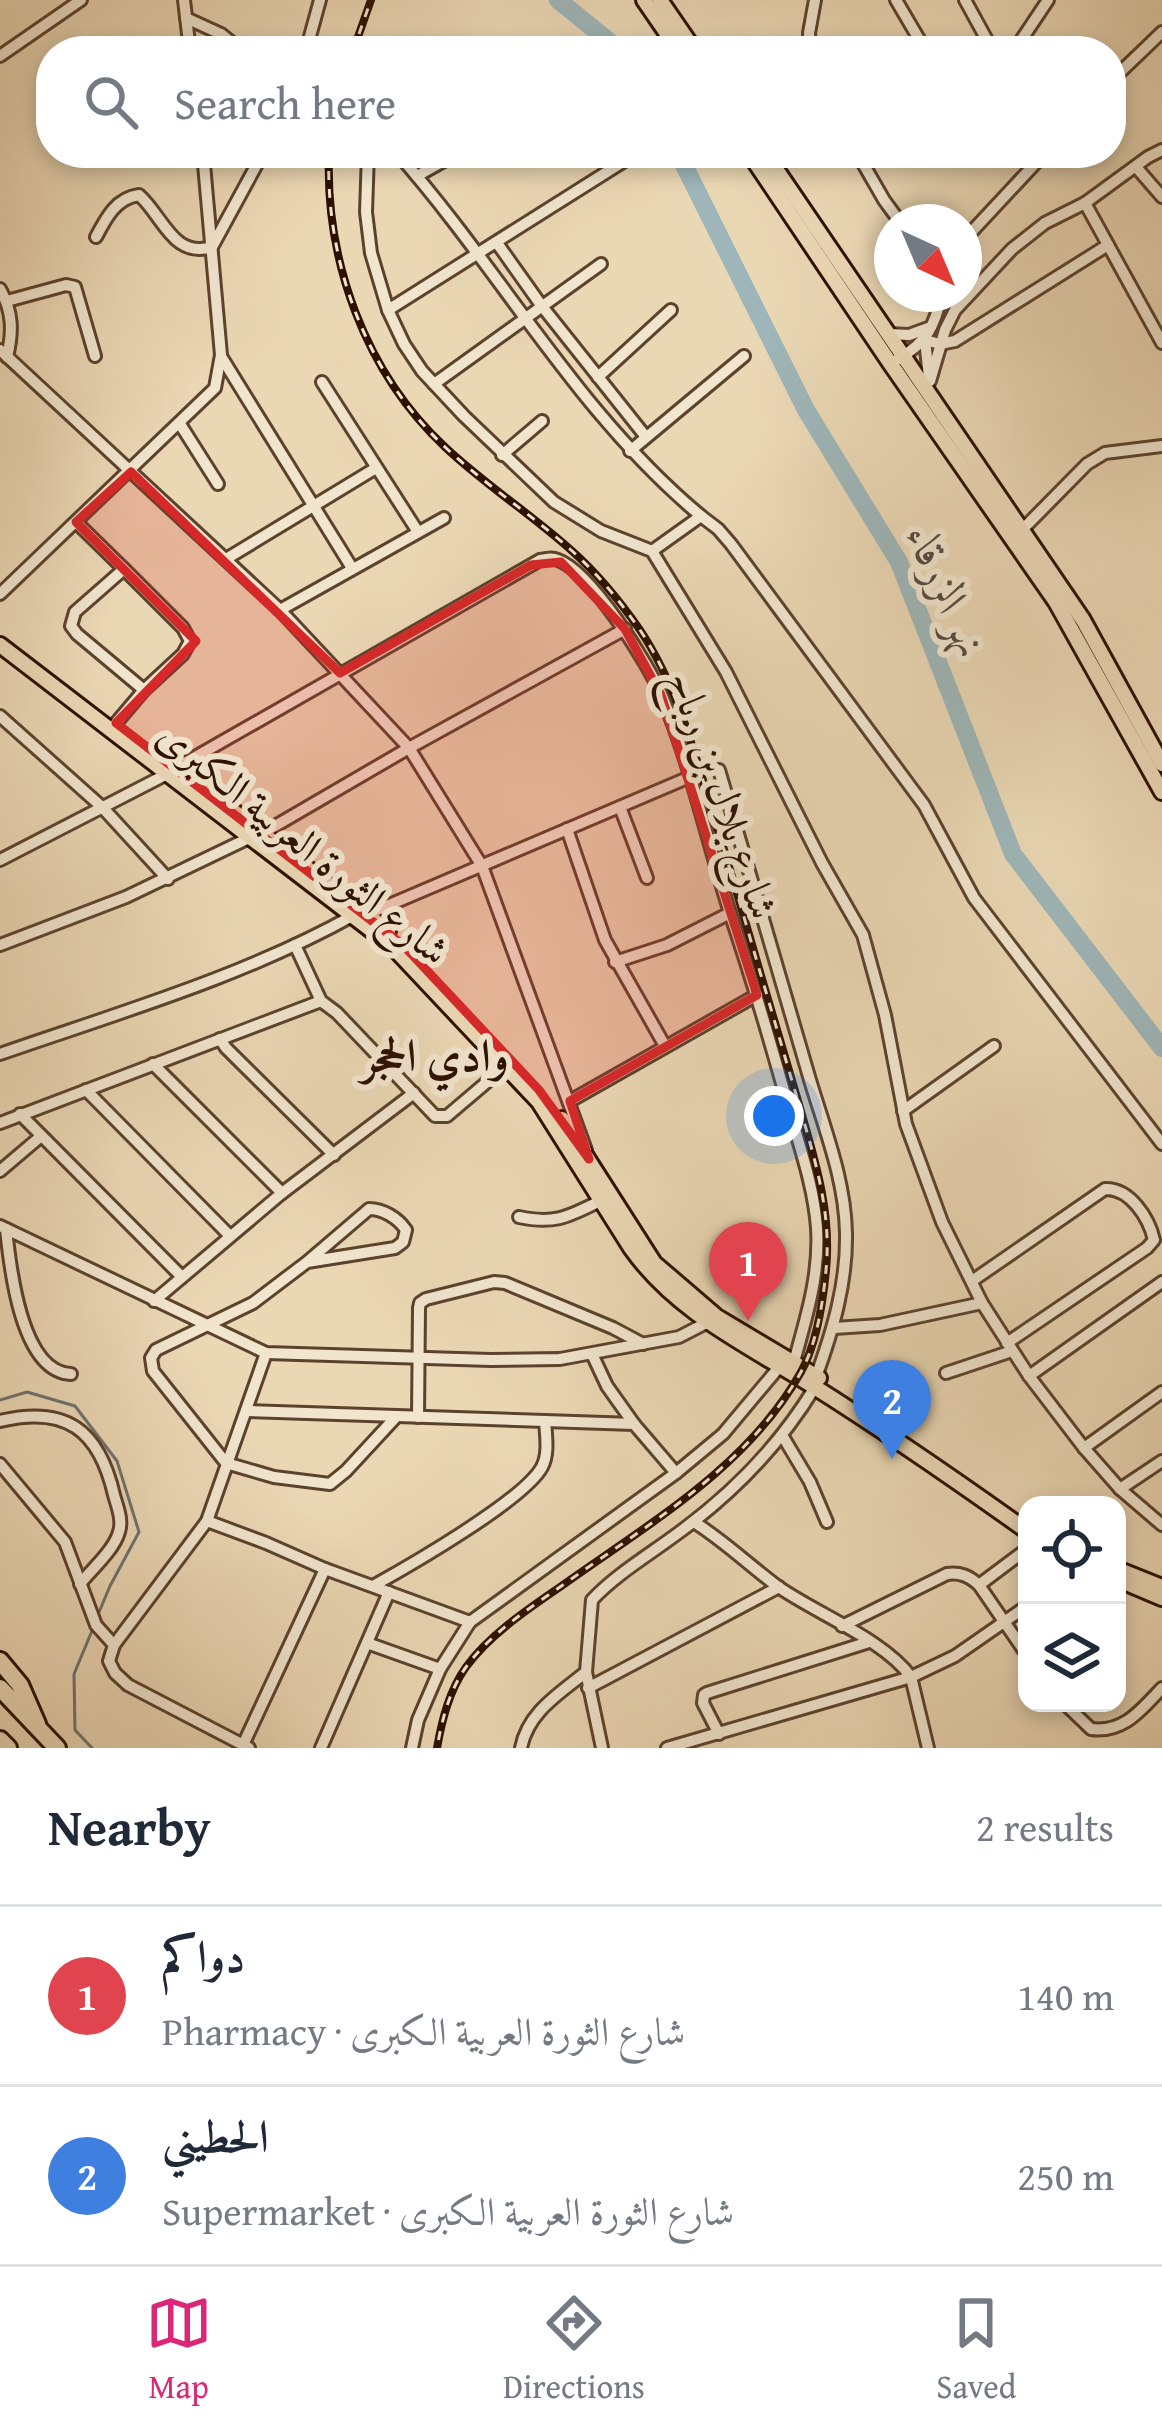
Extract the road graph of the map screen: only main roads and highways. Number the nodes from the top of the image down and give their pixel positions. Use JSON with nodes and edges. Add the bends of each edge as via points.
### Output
{"nodes":[{"id":1,"x":644,"y":0,"type":"edge"},
{"id":2,"x":660,"y":0,"type":"edge"},
{"id":3,"x":669,"y":36,"type":"edge"},
{"id":4,"x":685,"y":36,"type":"edge"},
{"id":5,"x":760,"y":168,"type":"edge"},
{"id":6,"x":775,"y":168,"type":"edge"},
{"id":7,"x":897,"y":359,"type":"junction"},
{"id":8,"x":0,"y":634,"type":"edge"},
{"id":9,"x":0,"y":645,"type":"edge"},
{"id":10,"x":1162,"y":764,"type":"edge"},
{"id":11,"x":172,"y":771,"type":"junction"},
{"id":12,"x":1162,"y":792,"type":"edge"},
{"id":13,"x":361,"y":915,"type":"junction"},
{"id":14,"x":712,"y":1320,"type":"junction"},
{"id":15,"x":816,"y":1382,"type":"junction"},
{"id":16,"x":1018,"y":1514,"type":"edge"},
{"id":17,"x":1018,"y":1525,"type":"edge"},
{"id":18,"x":1126,"y":1572,"type":"edge"},
{"id":19,"x":1126,"y":1583,"type":"edge"},
{"id":20,"x":1162,"y":1587,"type":"edge"},
{"id":21,"x":1162,"y":1598,"type":"edge"},
{"id":22,"x":0,"y":1661,"type":"edge"},
{"id":23,"x":0,"y":1688,"type":"edge"},
{"id":24,"x":38,"y":1731,"type":"junction"},
{"id":25,"x":0,"y":1740,"type":"edge"},
{"id":26,"x":8,"y":1748,"type":"edge"},
{"id":27,"x":57,"y":1748,"type":"edge"}],
"edges":[{"from":1,"to":3,"type":"main road"},
{"from":2,"to":4,"type":"main road"},
{"from":5,"to":7,"type":"main road"},
{"from":6,"to":7,"type":"main road","via":[[889,334]]},
{"from":7,"to":10,"type":"main road","via":[[936,403],[1091,634]]},
{"from":7,"to":12,"type":"main road","via":[[1056,602]]},
{"from":8,"to":11,"type":"main road","name":"شارع الثورة العربية الكبرى"},
{"from":9,"to":11,"type":"main road","name":"شارع الثورة العربية الكبرى"},
{"from":11,"to":13,"type":"main road","name":"شارع الثورة العربية الكبرى"},
{"from":13,"to":14,"type":"main road","name":"شارع الثورة العربية الكبرى","via":[[412,954],[508,1054],[589,1159],[646,1255]]},
{"from":13,"to":14,"type":"main road","name":"شارع الثورة العربية الكبرى","via":[[548,1113],[639,1259]]},
{"from":14,"to":15,"type":"main road","name":"شارع الثورة العربية الكبرى"},
{"from":15,"to":16,"type":"main road","name":"شارع الثورة العربية الكبرى"},
{"from":15,"to":17,"type":"main road","name":"شارع الثورة العربية الكبرى"},
{"from":18,"to":20,"type":"main road"},
{"from":19,"to":21,"type":"main road"},
{"from":22,"to":24,"type":"highway","via":[[20,1684]]},
{"from":23,"to":24,"type":"highway"},
{"from":24,"to":27,"type":"highway"},
{"from":25,"to":26,"type":"highway"}]}
